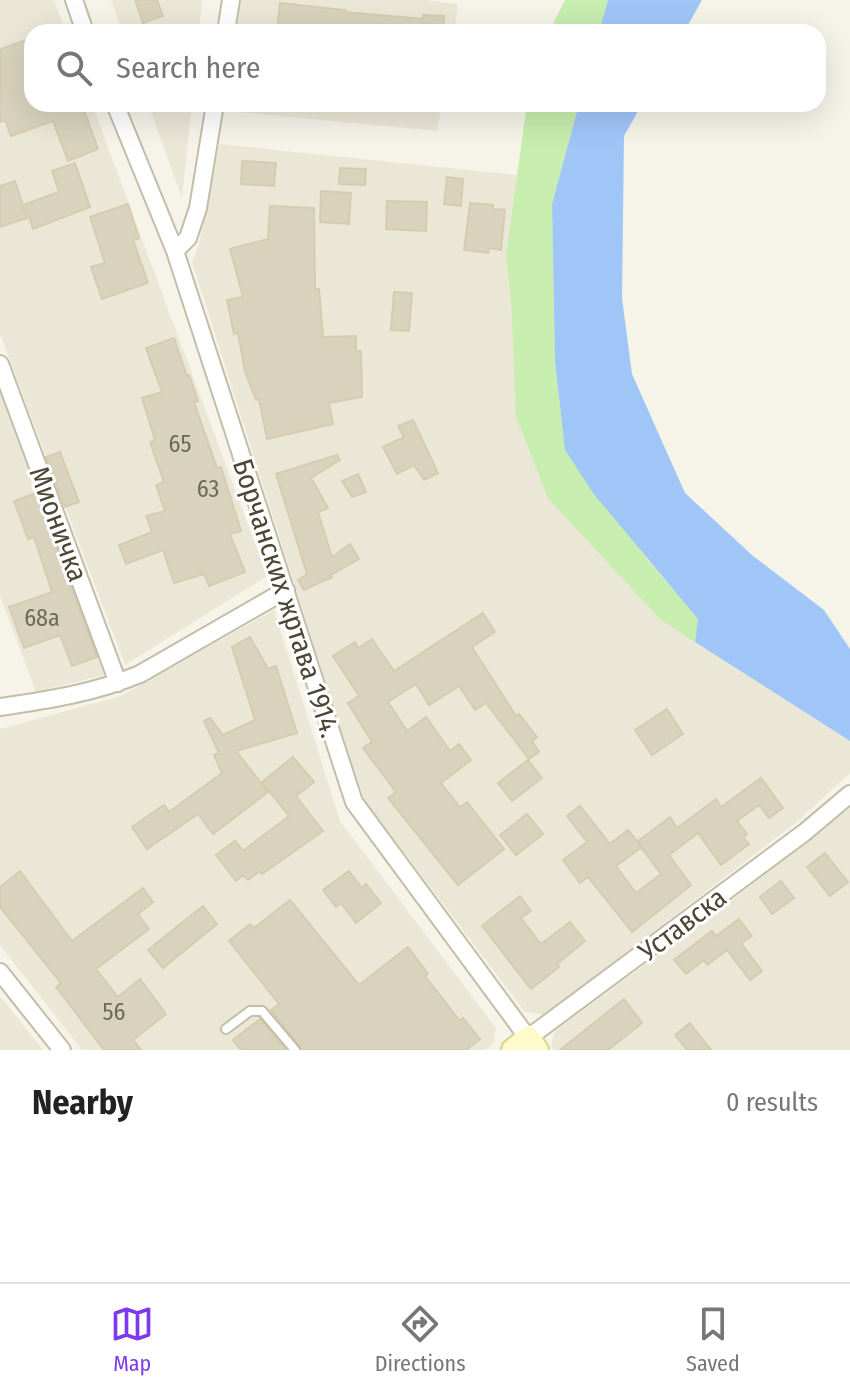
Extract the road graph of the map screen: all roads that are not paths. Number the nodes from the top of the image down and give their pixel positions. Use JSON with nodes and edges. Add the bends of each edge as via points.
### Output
{"nodes":[{"id":1,"x":74,"y":0,"type":"edge"},
{"id":2,"x":231,"y":0,"type":"edge"},
{"id":3,"x":82,"y":24,"type":"edge"},
{"id":4,"x":227,"y":24,"type":"edge"},
{"id":5,"x":118,"y":112,"type":"edge"},
{"id":6,"x":214,"y":112,"type":"edge"},
{"id":7,"x":175,"y":251,"type":"junction"},
{"id":8,"x":0,"y":364,"type":"edge"},
{"id":9,"x":286,"y":590,"type":"junction"},
{"id":10,"x":118,"y":683,"type":"junction"},
{"id":11,"x":0,"y":707,"type":"edge"},
{"id":12,"x":850,"y":794,"type":"edge"},
{"id":13,"x":0,"y":972,"type":"edge"},
{"id":14,"x":226,"y":1029,"type":"dead end"},
{"id":15,"x":526,"y":1046,"type":"edge"},
{"id":16,"x":62,"y":1050,"type":"edge"},
{"id":17,"x":295,"y":1050,"type":"edge"}],
"edges":[{"from":1,"to":3,"type":"street"},
{"from":2,"to":4,"type":"street"},
{"from":5,"to":7,"type":"street","name":"Борчанских жртава 1914."},
{"from":6,"to":7,"type":"street","via":[[196,217],[188,238]]},
{"from":7,"to":9,"type":"street","name":"Борчанских жртава 1914."},
{"from":8,"to":10,"type":"street","name":"Мионичка"},
{"from":9,"to":10,"type":"street"},
{"from":9,"to":15,"type":"street","name":"Борчанских жртава 1914.","via":[[354,802]]},
{"from":10,"to":11,"type":"street"},
{"from":12,"to":15,"type":"street","name":"Уставска"},
{"from":13,"to":16,"type":"street"},
{"from":14,"to":17,"type":"lane","via":[[250,1011],[262,1011]]}]}
